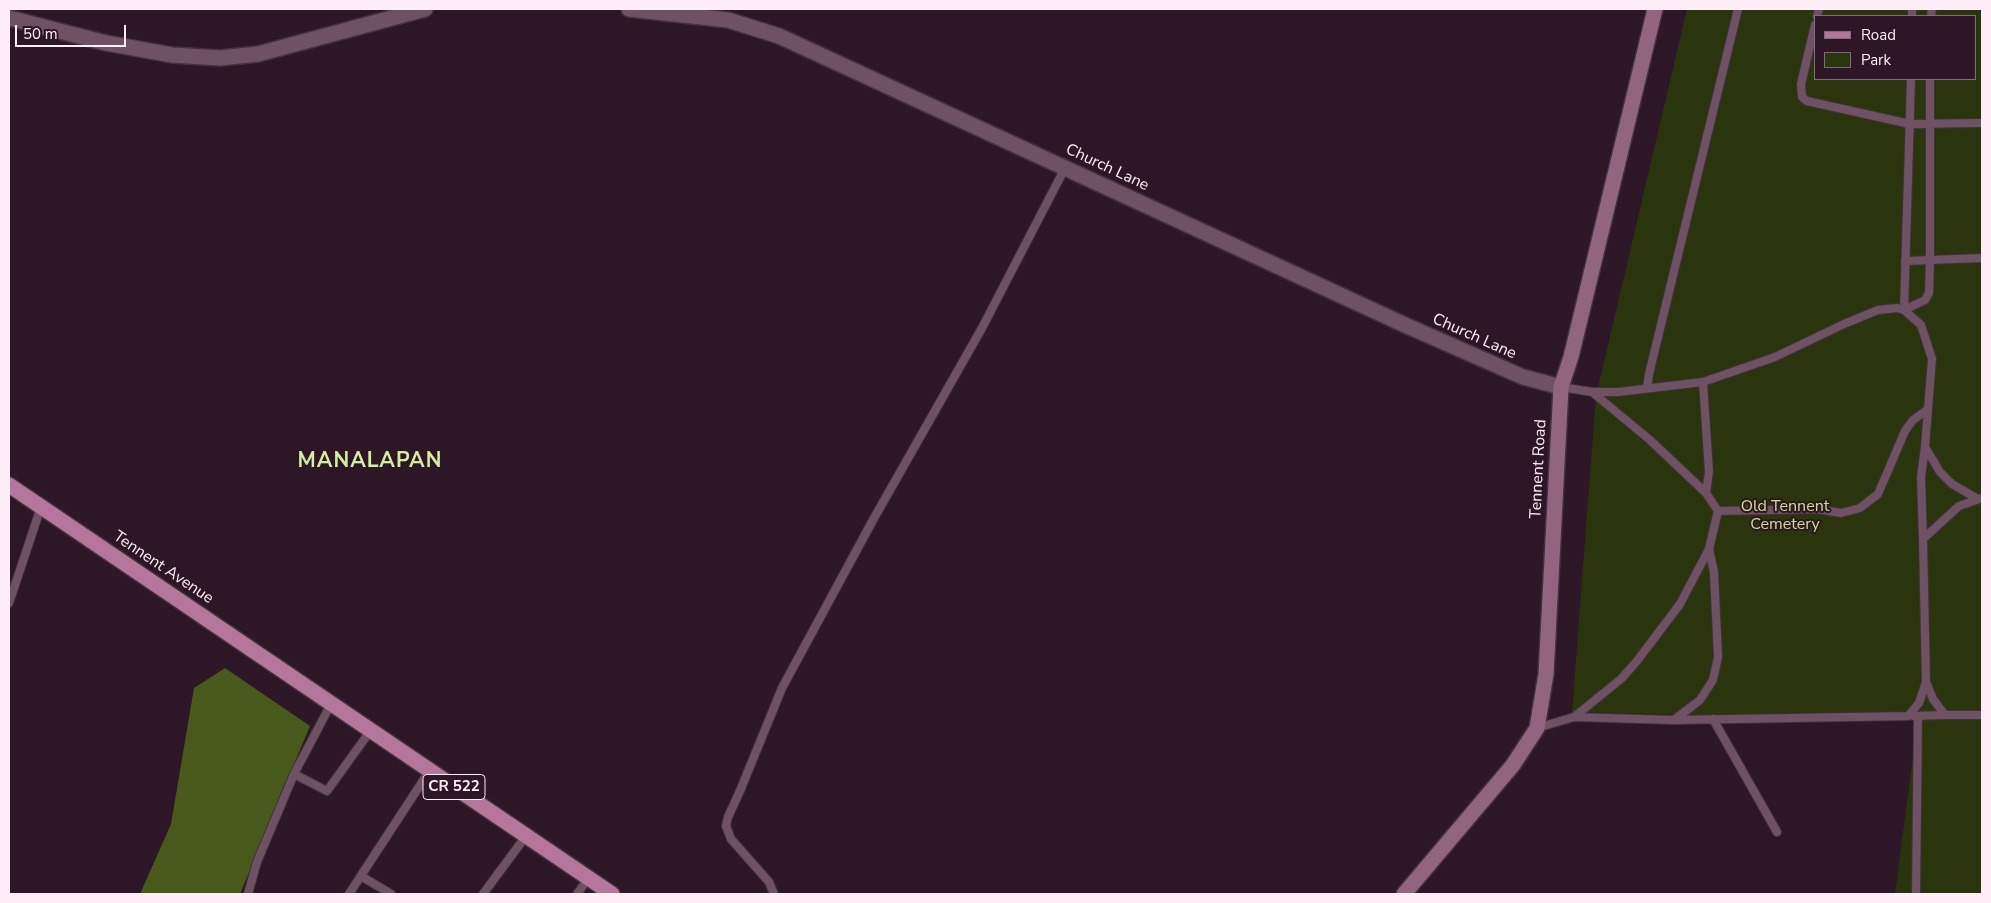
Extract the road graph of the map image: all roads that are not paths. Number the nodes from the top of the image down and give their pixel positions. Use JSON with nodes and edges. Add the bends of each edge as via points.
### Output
{"nodes":[{"id":1,"x":425,"y":9,"type":"edge"},
{"id":2,"x":630,"y":9,"type":"edge"},
{"id":3,"x":1655,"y":9,"type":"edge"},
{"id":4,"x":1738,"y":9,"type":"edge"},
{"id":5,"x":9,"y":18,"type":"edge"},
{"id":6,"x":1814,"y":30,"type":"edge"},
{"id":7,"x":1911,"y":80,"type":"edge"},
{"id":8,"x":1930,"y":80,"type":"edge"},
{"id":9,"x":1930,"y":123,"type":"junction"},
{"id":10,"x":1982,"y":123,"type":"edge"},
{"id":11,"x":1910,"y":124,"type":"junction"},
{"id":12,"x":1066,"y":168,"type":"junction"},
{"id":13,"x":1982,"y":258,"type":"edge"},
{"id":14,"x":1930,"y":260,"type":"junction"},
{"id":15,"x":1905,"y":261,"type":"junction"},
{"id":16,"x":1904,"y":310,"type":"junction"},
{"id":17,"x":1703,"y":382,"type":"junction"},
{"id":18,"x":1561,"y":387,"type":"junction"},
{"id":19,"x":1647,"y":388,"type":"junction"},
{"id":20,"x":1592,"y":392,"type":"junction"},
{"id":21,"x":1927,"y":410,"type":"junction"},
{"id":22,"x":1925,"y":447,"type":"junction"},
{"id":23,"x":9,"y":485,"type":"edge"},
{"id":24,"x":1706,"y":493,"type":"junction"},
{"id":25,"x":1979,"y":498,"type":"edge"},
{"id":26,"x":41,"y":507,"type":"junction"},
{"id":27,"x":1718,"y":511,"type":"junction"},
{"id":28,"x":1923,"y":539,"type":"junction"},
{"id":29,"x":1709,"y":550,"type":"junction"},
{"id":30,"x":9,"y":603,"type":"edge"},
{"id":31,"x":1926,"y":682,"type":"junction"},
{"id":32,"x":331,"y":704,"type":"junction"},
{"id":33,"x":1945,"y":715,"type":"junction"},
{"id":34,"x":1982,"y":715,"type":"edge"},
{"id":35,"x":1908,"y":716,"type":"junction"},
{"id":36,"x":1918,"y":716,"type":"junction"},
{"id":37,"x":1574,"y":717,"type":"junction"},
{"id":38,"x":1714,"y":719,"type":"junction"},
{"id":39,"x":1674,"y":720,"type":"junction"},
{"id":40,"x":1537,"y":728,"type":"junction"},
{"id":41,"x":371,"y":730,"type":"junction"},
{"id":42,"x":430,"y":770,"type":"junction"},
{"id":43,"x":294,"y":774,"type":"junction"},
{"id":44,"x":1777,"y":832,"type":"dead end"},
{"id":45,"x":526,"y":836,"type":"junction"},
{"id":46,"x":361,"y":876,"type":"junction"},
{"id":47,"x":588,"y":879,"type":"junction"},
{"id":48,"x":248,"y":894,"type":"edge"},
{"id":49,"x":349,"y":894,"type":"edge"},
{"id":50,"x":391,"y":894,"type":"edge"},
{"id":51,"x":483,"y":894,"type":"edge"},
{"id":52,"x":577,"y":894,"type":"edge"},
{"id":53,"x":612,"y":894,"type":"edge"},
{"id":54,"x":774,"y":894,"type":"edge"},
{"id":55,"x":1404,"y":894,"type":"edge"},
{"id":56,"x":1916,"y":894,"type":"edge"}],
"edges":[{"from":1,"to":5,"type":"street","via":[[258,54],[220,58],[172,55],[106,43]]},
{"from":2,"to":12,"type":"street","name":"Church Lane","via":[[701,16],[754,27]]},
{"from":3,"to":18,"type":"street","name":"Tennent Road"},
{"from":4,"to":19,"type":"lane"},
{"from":6,"to":11,"type":"lane","via":[[1801,84],[1802,97],[1807,101]]},
{"from":7,"to":11,"type":"lane"},
{"from":8,"to":9,"type":"lane"},
{"from":9,"to":10,"type":"lane"},
{"from":9,"to":11,"type":"lane"},
{"from":9,"to":14,"type":"lane"},
{"from":11,"to":15,"type":"lane"},
{"from":12,"to":18,"type":"street","name":"Church Lane","via":[[1523,377]]},
{"from":12,"to":54,"type":"lane","via":[[982,328],[782,688],[728,816],[726,826],[731,839],[769,882]]},
{"from":13,"to":14,"type":"lane"},
{"from":14,"to":15,"type":"lane"},
{"from":14,"to":16,"type":"lane","via":[[1929,294],[1925,300]]},
{"from":15,"to":16,"type":"lane"},
{"from":16,"to":17,"type":"lane","via":[[1878,310],[1775,357]]},
{"from":16,"to":21,"type":"lane","via":[[1921,325],[1932,359]]},
{"from":17,"to":19,"type":"lane"},
{"from":17,"to":24,"type":"lane","via":[[1709,472]]},
{"from":18,"to":20,"type":"lane"},
{"from":18,"to":40,"type":"street","name":"Tennent Road","via":[[1546,674]]},
{"from":19,"to":20,"type":"lane"},
{"from":20,"to":24,"type":"lane","via":[[1650,440]]},
{"from":21,"to":22,"type":"lane"},
{"from":21,"to":27,"type":"lane","via":[[1905,431],[1878,494],[1860,508],[1840,513],[1817,509]]},
{"from":22,"to":25,"type":"lane","via":[[1940,472],[1952,484]]},
{"from":22,"to":28,"type":"lane","via":[[1921,477]]},
{"from":23,"to":26,"type":"main road","name":"Tennent Avenue","number":"CR 522"},
{"from":24,"to":27,"type":"lane"},
{"from":25,"to":28,"type":"lane","via":[[1949,513]]},
{"from":26,"to":30,"type":"lane"},
{"from":26,"to":32,"type":"main road","name":"Tennent Avenue","number":"CR 522"},
{"from":27,"to":29,"type":"lane"},
{"from":28,"to":31,"type":"lane"},
{"from":29,"to":37,"type":"lane","via":[[1680,604],[1652,642],[1620,678]]},
{"from":29,"to":39,"type":"lane","via":[[1714,572],[1718,657],[1715,673],[1700,700]]},
{"from":31,"to":33,"type":"lane"},
{"from":31,"to":35,"type":"lane","via":[[1919,703]]},
{"from":32,"to":41,"type":"main road","number":"CR 522"},
{"from":32,"to":43,"type":"lane"},
{"from":33,"to":34,"type":"lane"},
{"from":33,"to":36,"type":"lane"},
{"from":35,"to":36,"type":"lane"},
{"from":35,"to":38,"type":"lane"},
{"from":36,"to":56,"type":"lane"},
{"from":37,"to":39,"type":"lane"},
{"from":37,"to":40,"type":"lane"},
{"from":38,"to":39,"type":"lane"},
{"from":38,"to":44,"type":"lane"},
{"from":40,"to":55,"type":"street","name":"Tennent Road","via":[[1513,765]]},
{"from":41,"to":42,"type":"main road","number":"CR 522"},
{"from":41,"to":43,"type":"lane","via":[[327,791]]},
{"from":42,"to":45,"type":"main road","number":"CR 522"},
{"from":42,"to":46,"type":"lane"},
{"from":43,"to":48,"type":"lane","via":[[257,862]]},
{"from":45,"to":47,"type":"main road","number":"CR 522"},
{"from":45,"to":51,"type":"lane"},
{"from":46,"to":49,"type":"lane"},
{"from":46,"to":50,"type":"lane"},
{"from":47,"to":52,"type":"lane"},
{"from":47,"to":53,"type":"main road","number":"CR 522"}]}
